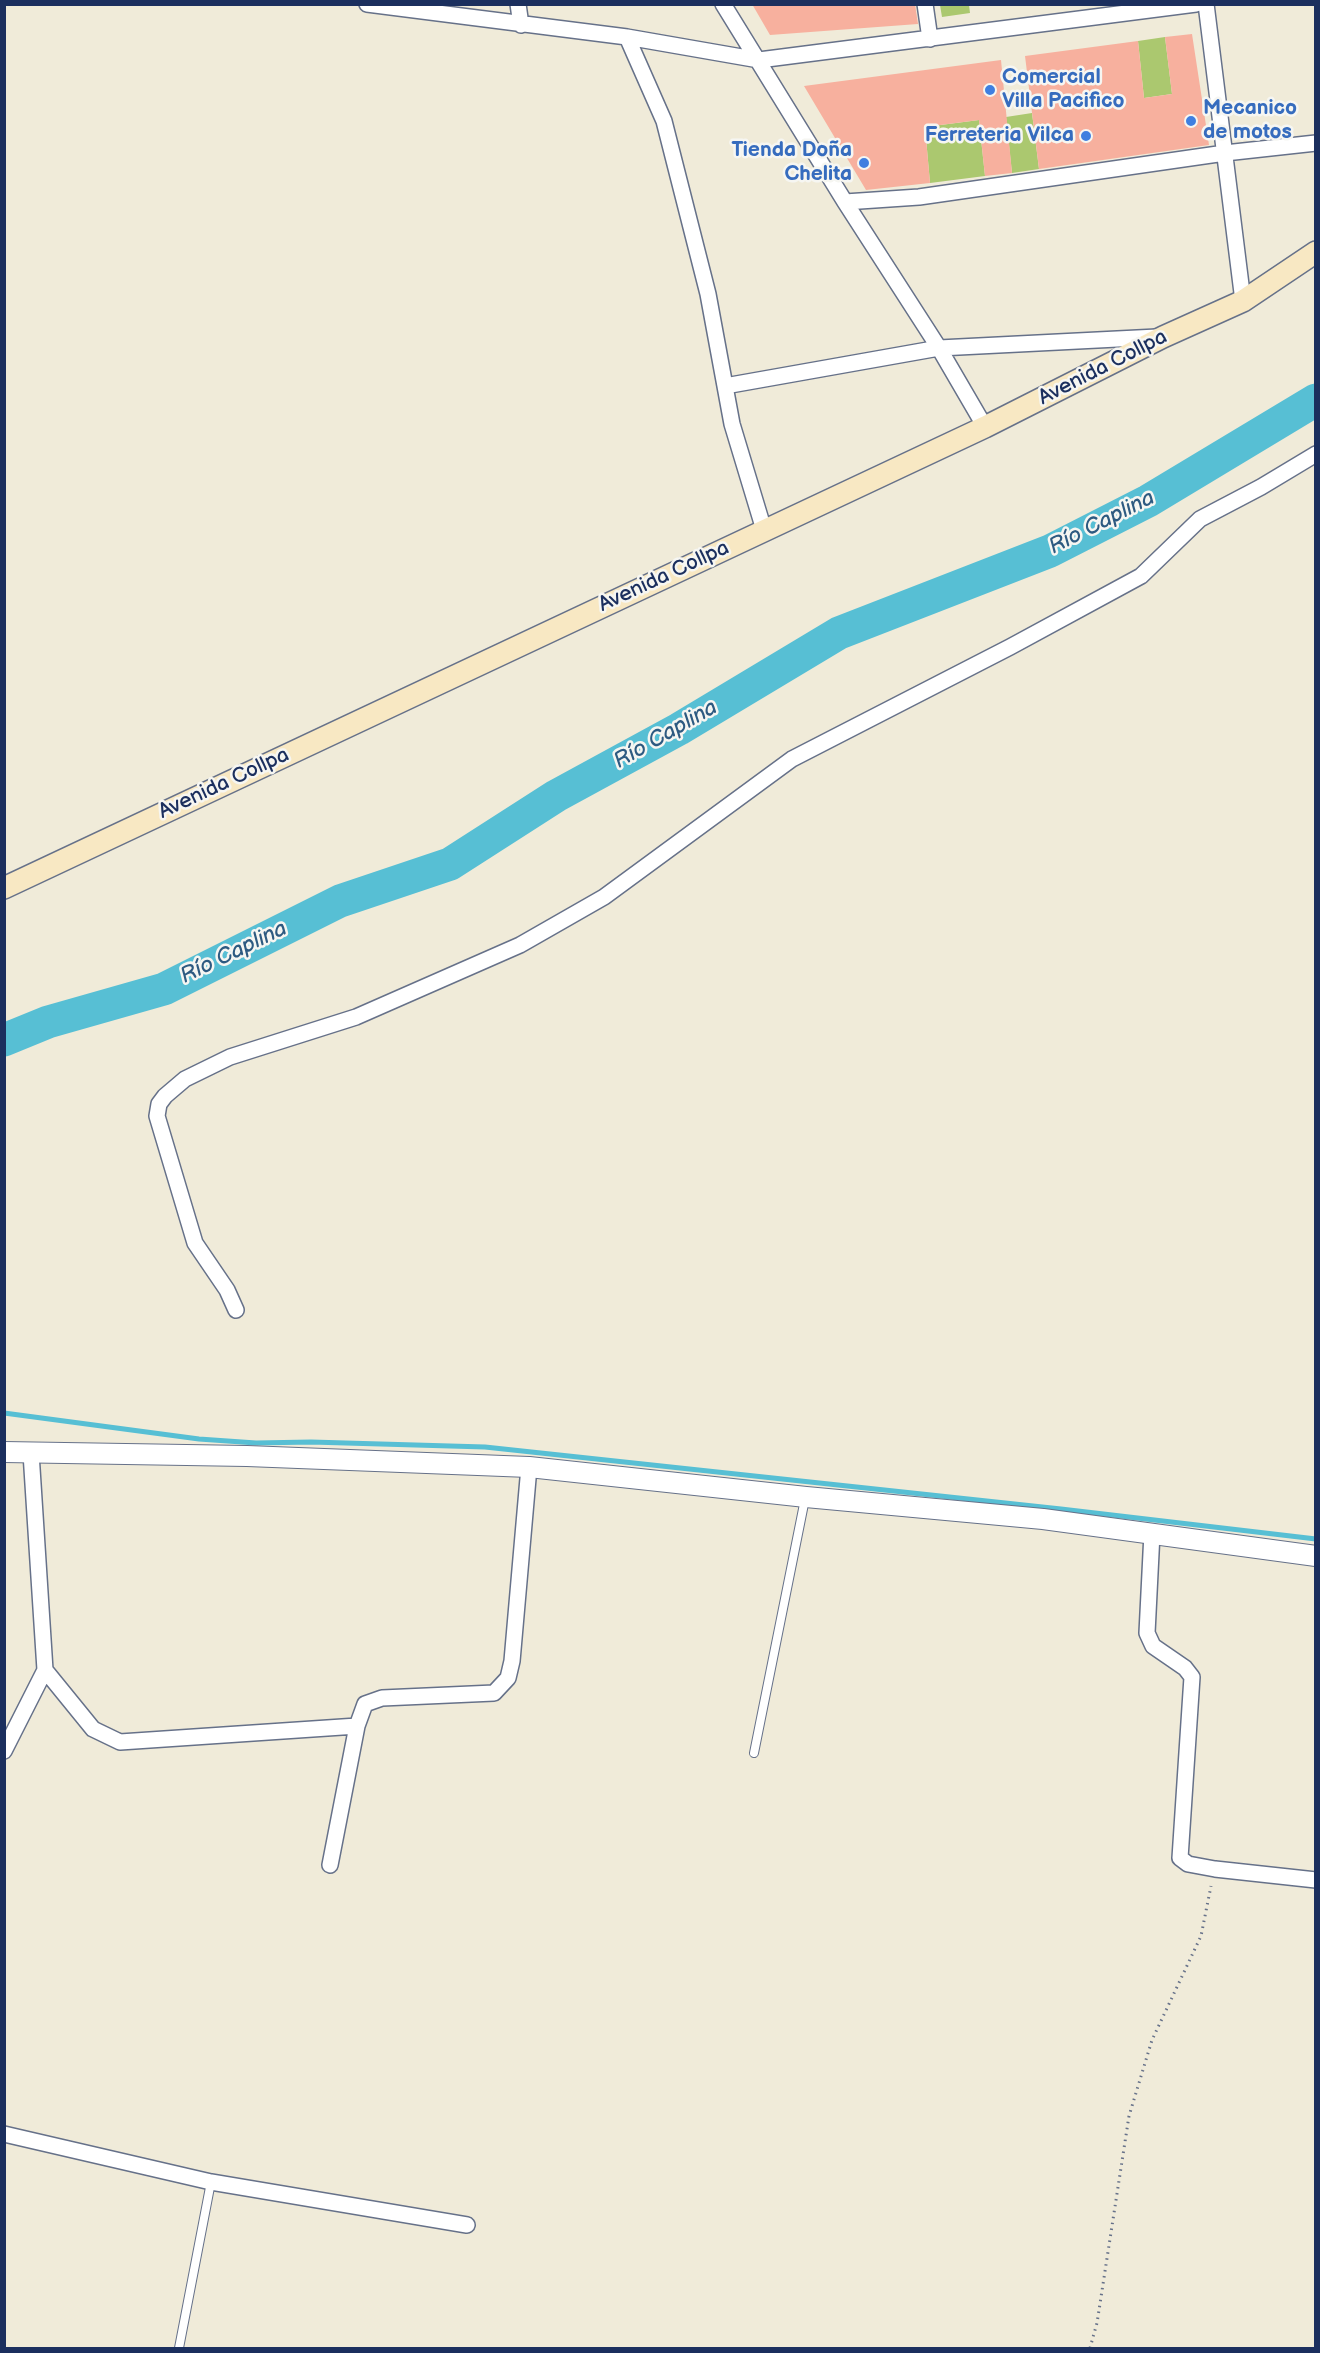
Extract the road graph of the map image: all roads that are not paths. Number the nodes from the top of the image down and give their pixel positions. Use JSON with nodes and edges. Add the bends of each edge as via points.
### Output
{"nodes":[{"id":1,"x":367,"y":4,"type":"edge"},
{"id":2,"x":518,"y":4,"type":"edge"},
{"id":3,"x":723,"y":4,"type":"edge"},
{"id":4,"x":925,"y":4,"type":"edge"},
{"id":5,"x":1196,"y":4,"type":"edge"},
{"id":6,"x":1206,"y":4,"type":"edge"},
{"id":7,"x":521,"y":25,"type":"junction"},
{"id":8,"x":627,"y":37,"type":"junction"},
{"id":9,"x":930,"y":39,"type":"junction"},
{"id":10,"x":759,"y":60,"type":"junction"},
{"id":11,"x":1316,"y":143,"type":"edge"},
{"id":12,"x":1225,"y":153,"type":"junction"},
{"id":13,"x":845,"y":202,"type":"junction"},
{"id":14,"x":1316,"y":252,"type":"edge"},
{"id":15,"x":1243,"y":301,"type":"junction"},
{"id":16,"x":1163,"y":337,"type":"junction"},
{"id":17,"x":939,"y":348,"type":"junction"},
{"id":18,"x":725,"y":386,"type":"junction"},
{"id":19,"x":985,"y":427,"type":"junction"},
{"id":20,"x":1316,"y":454,"type":"edge"},
{"id":21,"x":764,"y":530,"type":"junction"},
{"id":22,"x":4,"y":888,"type":"edge"},
{"id":23,"x":236,"y":1310,"type":"dead end"},
{"id":24,"x":4,"y":1452,"type":"edge"},
{"id":25,"x":31,"y":1453,"type":"junction"},
{"id":26,"x":529,"y":1467,"type":"junction"},
{"id":27,"x":806,"y":1497,"type":"junction"},
{"id":28,"x":1152,"y":1533,"type":"junction"},
{"id":29,"x":1316,"y":1556,"type":"edge"},
{"id":30,"x":45,"y":1670,"type":"junction"},
{"id":31,"x":357,"y":1726,"type":"junction"},
{"id":32,"x":4,"y":1751,"type":"edge"},
{"id":33,"x":754,"y":1753,"type":"dead end"},
{"id":34,"x":330,"y":1865,"type":"dead end"},
{"id":35,"x":1316,"y":1880,"type":"edge"},
{"id":36,"x":4,"y":2134,"type":"edge"},
{"id":37,"x":211,"y":2182,"type":"junction"},
{"id":38,"x":467,"y":2225,"type":"dead end"},
{"id":39,"x":179,"y":2349,"type":"edge"}],
"edges":[{"from":1,"to":7,"type":"street"},
{"from":2,"to":7,"type":"street"},
{"from":3,"to":10,"type":"street"},
{"from":4,"to":9,"type":"street"},
{"from":5,"to":9,"type":"street"},
{"from":6,"to":12,"type":"street"},
{"from":7,"to":8,"type":"street"},
{"from":8,"to":10,"type":"street"},
{"from":8,"to":18,"type":"street","via":[[664,121],[708,294]]},
{"from":9,"to":10,"type":"street"},
{"from":10,"to":13,"type":"street"},
{"from":11,"to":12,"type":"street"},
{"from":12,"to":13,"type":"street","via":[[919,197]]},
{"from":12,"to":15,"type":"street"},
{"from":13,"to":17,"type":"street"},
{"from":14,"to":15,"type":"main road","name":"Avenida Collpa"},
{"from":15,"to":16,"type":"main road","name":"Avenida Collpa"},
{"from":16,"to":17,"type":"street"},
{"from":16,"to":19,"type":"main road","name":"Avenida Collpa"},
{"from":17,"to":18,"type":"street"},
{"from":17,"to":19,"type":"street"},
{"from":18,"to":21,"type":"street","via":[[732,424]]},
{"from":19,"to":21,"type":"main road","name":"Avenida Collpa"},
{"from":20,"to":23,"type":"street","via":[[1200,519],[1141,576],[792,759],[603,897],[520,945],[356,1017],[230,1057],[185,1079],[165,1096],[157,1116],[195,1242]]},
{"from":21,"to":22,"type":"main road","name":"Avenida Collpa"},
{"from":24,"to":25,"type":"street"},
{"from":25,"to":26,"type":"street","via":[[247,1456]]},
{"from":25,"to":30,"type":"street"},
{"from":26,"to":27,"type":"street"},
{"from":26,"to":31,"type":"street","via":[[508,1678],[494,1693],[382,1698],[365,1704]]},
{"from":27,"to":28,"type":"street"},
{"from":27,"to":33,"type":"lane"},
{"from":28,"to":29,"type":"street"},
{"from":28,"to":35,"type":"street","via":[[1147,1633],[1153,1646],[1192,1677],[1180,1858],[1188,1864],[1215,1869]]},
{"from":30,"to":31,"type":"street","via":[[93,1729],[120,1742]]},
{"from":30,"to":32,"type":"street"},
{"from":31,"to":34,"type":"street"},
{"from":36,"to":37,"type":"street"},
{"from":37,"to":38,"type":"street"},
{"from":37,"to":39,"type":"lane"}]}
